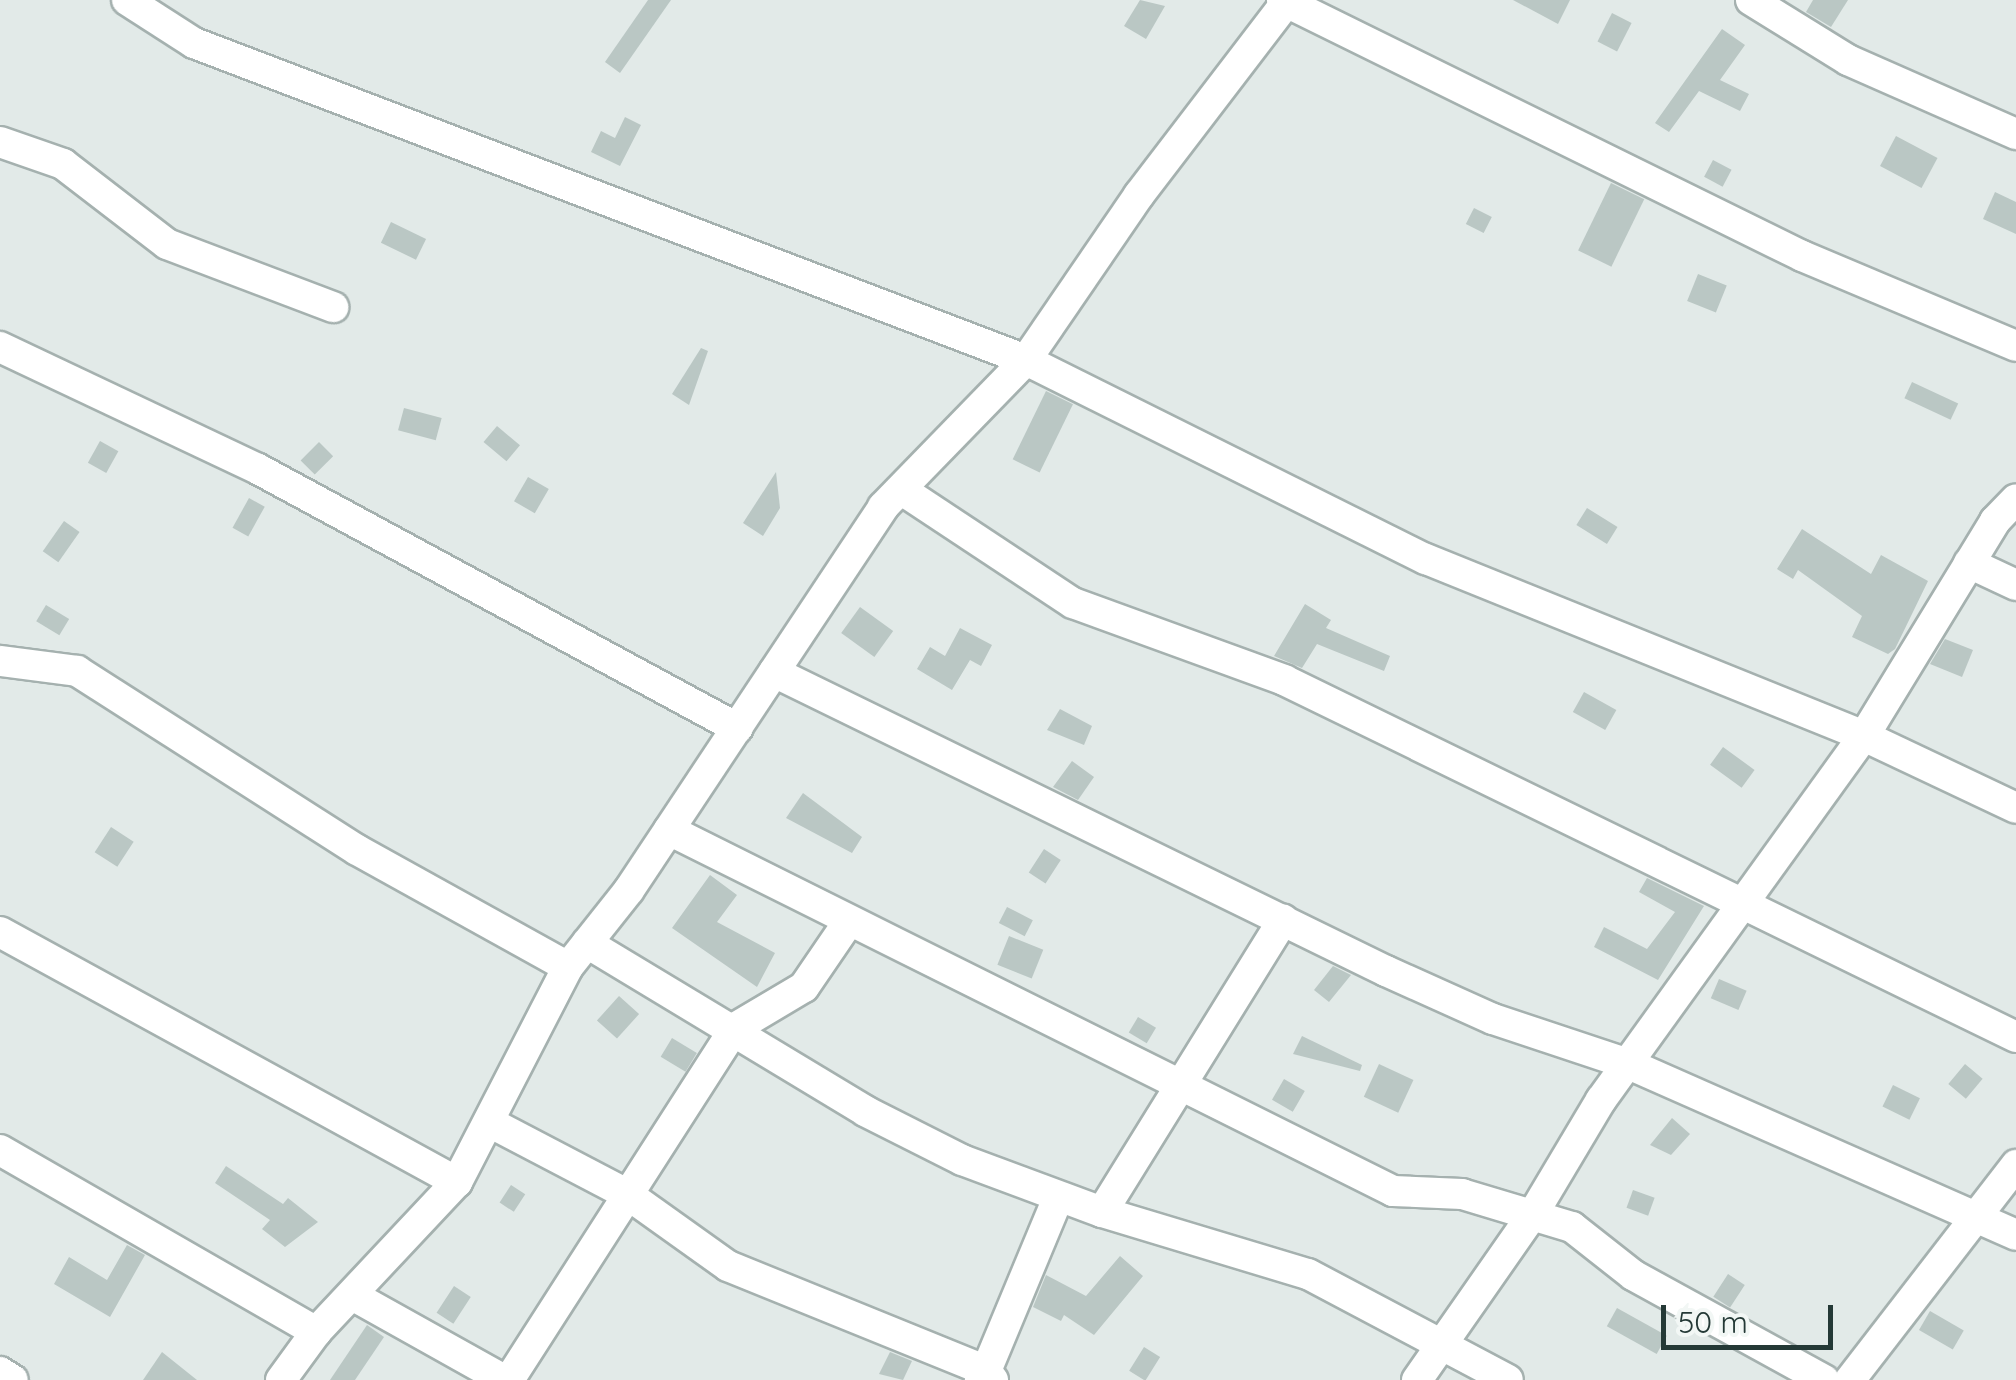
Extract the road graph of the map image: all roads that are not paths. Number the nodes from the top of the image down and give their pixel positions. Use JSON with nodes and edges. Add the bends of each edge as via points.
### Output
{"nodes":[{"id":1,"x":127,"y":0,"type":"edge"},
{"id":2,"x":1751,"y":0,"type":"edge"},
{"id":3,"x":1286,"y":1,"type":"edge"},
{"id":4,"x":2016,"y":134,"type":"edge"},
{"id":5,"x":0,"y":142,"type":"edge"},
{"id":6,"x":334,"y":307,"type":"dead end"},
{"id":7,"x":2016,"y":346,"type":"edge"},
{"id":8,"x":0,"y":347,"type":"edge"},
{"id":9,"x":1026,"y":360,"type":"junction"},
{"id":10,"x":902,"y":490,"type":"junction"},
{"id":11,"x":2016,"y":499,"type":"edge"},
{"id":12,"x":1970,"y":563,"type":"junction"},
{"id":13,"x":2016,"y":585,"type":"edge"},
{"id":14,"x":0,"y":662,"type":"edge"},
{"id":15,"x":774,"y":672,"type":"junction"},
{"id":16,"x":737,"y":728,"type":"junction"},
{"id":17,"x":1864,"y":736,"type":"junction"},
{"id":18,"x":2016,"y":808,"type":"edge"},
{"id":19,"x":669,"y":830,"type":"junction"},
{"id":20,"x":1744,"y":904,"type":"junction"},
{"id":21,"x":1283,"y":920,"type":"junction"},
{"id":22,"x":847,"y":924,"type":"junction"},
{"id":23,"x":0,"y":932,"type":"edge"},
{"id":24,"x":587,"y":943,"type":"junction"},
{"id":25,"x":568,"y":967,"type":"junction"},
{"id":26,"x":735,"y":1028,"type":"junction"},
{"id":27,"x":2016,"y":1037,"type":"edge"},
{"id":28,"x":1631,"y":1065,"type":"junction"},
{"id":29,"x":1180,"y":1088,"type":"junction"},
{"id":30,"x":489,"y":1122,"type":"junction"},
{"id":31,"x":1,"y":1152,"type":"edge"},
{"id":32,"x":2016,"y":1166,"type":"edge"},
{"id":33,"x":457,"y":1182,"type":"junction"},
{"id":34,"x":626,"y":1194,"type":"junction"},
{"id":35,"x":1058,"y":1198,"type":"junction"},
{"id":36,"x":1102,"y":1212,"type":"junction"},
{"id":37,"x":1532,"y":1214,"type":"junction"},
{"id":38,"x":1974,"y":1217,"type":"junction"},
{"id":39,"x":2016,"y":1235,"type":"edge"},
{"id":40,"x":352,"y":1294,"type":"junction"},
{"id":41,"x":316,"y":1332,"type":"junction"},
{"id":42,"x":1442,"y":1343,"type":"junction"},
{"id":43,"x":0,"y":1372,"type":"edge"},
{"id":44,"x":986,"y":1377,"type":"edge"},
{"id":45,"x":14,"y":1380,"type":"edge"},
{"id":46,"x":280,"y":1380,"type":"edge"},
{"id":47,"x":506,"y":1380,"type":"edge"},
{"id":48,"x":1416,"y":1380,"type":"edge"},
{"id":49,"x":1508,"y":1380,"type":"edge"},
{"id":50,"x":1824,"y":1380,"type":"edge"},
{"id":51,"x":1850,"y":1380,"type":"edge"}],
"edges":[{"from":1,"to":9,"type":"street","via":[[194,43]]},
{"from":2,"to":4,"type":"street","via":[[1848,60]]},
{"from":3,"to":7,"type":"street","via":[[1802,256]]},
{"from":3,"to":9,"type":"street"},
{"from":5,"to":6,"type":"street","via":[[63,164],[167,244]]},
{"from":8,"to":16,"type":"street","via":[[258,470]]},
{"from":9,"to":10,"type":"street"},
{"from":9,"to":17,"type":"street","via":[[1426,559]]},
{"from":10,"to":15,"type":"street","via":[[883,508]]},
{"from":10,"to":20,"type":"street","via":[[1073,603],[1284,680]]},
{"from":11,"to":12,"type":"street"},
{"from":12,"to":13,"type":"street"},
{"from":12,"to":17,"type":"street"},
{"from":14,"to":25,"type":"street","via":[[77,671],[357,850]]},
{"from":15,"to":16,"type":"street"},
{"from":15,"to":21,"type":"street"},
{"from":16,"to":19,"type":"street"},
{"from":17,"to":18,"type":"street"},
{"from":17,"to":20,"type":"street"},
{"from":19,"to":22,"type":"street"},
{"from":19,"to":24,"type":"street"},
{"from":20,"to":27,"type":"street"},
{"from":20,"to":28,"type":"street"},
{"from":21,"to":28,"type":"street","via":[[1493,1019]]},
{"from":21,"to":29,"type":"street"},
{"from":22,"to":26,"type":"street","via":[[804,987]]},
{"from":22,"to":29,"type":"street"},
{"from":23,"to":33,"type":"street"},
{"from":24,"to":25,"type":"street"},
{"from":24,"to":26,"type":"street"},
{"from":25,"to":30,"type":"street"},
{"from":26,"to":34,"type":"street"},
{"from":26,"to":35,"type":"street","via":[[865,1111]]},
{"from":28,"to":37,"type":"street","via":[[1564,1155]]},
{"from":28,"to":38,"type":"street"},
{"from":29,"to":36,"type":"street"},
{"from":29,"to":37,"type":"street","via":[[1393,1191],[1462,1194]]},
{"from":30,"to":33,"type":"street"},
{"from":30,"to":34,"type":"street"},
{"from":31,"to":41,"type":"street"},
{"from":32,"to":38,"type":"street"},
{"from":33,"to":40,"type":"street"},
{"from":34,"to":44,"type":"street","via":[[728,1266]]},
{"from":34,"to":47,"type":"street"},
{"from":35,"to":36,"type":"street"},
{"from":35,"to":44,"type":"street"},
{"from":36,"to":42,"type":"street","via":[[1247,1251]]},
{"from":37,"to":42,"type":"street"},
{"from":37,"to":50,"type":"street","via":[[1572,1227],[1633,1275]]},
{"from":38,"to":39,"type":"street"},
{"from":38,"to":51,"type":"street"},
{"from":40,"to":41,"type":"street"},
{"from":40,"to":47,"type":"street"},
{"from":41,"to":46,"type":"street"},
{"from":42,"to":48,"type":"street"},
{"from":42,"to":49,"type":"street"},
{"from":43,"to":45,"type":"street"}]}
